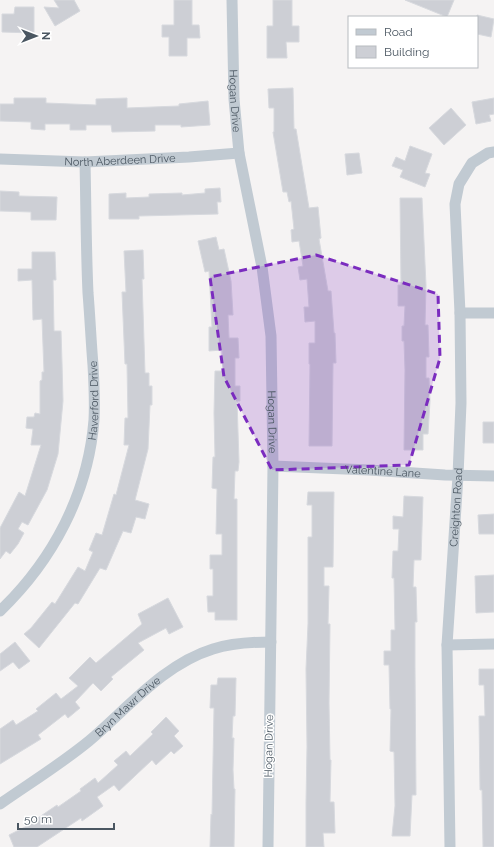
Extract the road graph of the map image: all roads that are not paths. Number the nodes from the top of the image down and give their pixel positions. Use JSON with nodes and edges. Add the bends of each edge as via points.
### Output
{"nodes":[{"id":1,"x":232,"y":0,"type":"edge"},
{"id":2,"x":494,"y":152,"type":"edge"},
{"id":3,"x":239,"y":153,"type":"junction"},
{"id":4,"x":0,"y":159,"type":"edge"},
{"id":5,"x":84,"y":162,"type":"junction"},
{"id":6,"x":494,"y":312,"type":"edge"},
{"id":7,"x":460,"y":313,"type":"junction"},
{"id":8,"x":273,"y":466,"type":"junction"},
{"id":9,"x":458,"y":476,"type":"junction"},
{"id":10,"x":494,"y":476,"type":"edge"},
{"id":11,"x":0,"y":612,"type":"edge"},
{"id":12,"x":271,"y":642,"type":"junction"},
{"id":13,"x":494,"y":644,"type":"edge"},
{"id":14,"x":447,"y":645,"type":"junction"},
{"id":15,"x":0,"y":804,"type":"edge"},
{"id":16,"x":268,"y":847,"type":"edge"},
{"id":17,"x":450,"y":847,"type":"edge"}],
"edges":[{"from":1,"to":3,"type":"street","name":"Hogan Drive","via":[[234,99]]},
{"from":2,"to":7,"type":"street","name":"Creighton Road","via":[[472,163],[459,184],[455,204]]},
{"from":3,"to":5,"type":"street","name":"North Aberdeen Drive","via":[[189,158]]},
{"from":3,"to":8,"type":"street","name":"Hogan Drive","via":[[262,267],[271,336]]},
{"from":4,"to":5,"type":"street","name":"North Aberdeen Drive"},
{"from":5,"to":11,"type":"street","name":"Haverford Drive","via":[[94,390],[91,444],[78,494],[56,543],[29,581]]},
{"from":6,"to":7,"type":"street"},
{"from":7,"to":9,"type":"street","name":"Creighton Road","via":[[461,403]]},
{"from":8,"to":9,"type":"street","name":"Valentine Lane"},
{"from":8,"to":12,"type":"street","name":"Hogan Drive"},
{"from":9,"to":10,"type":"street","name":"Valentine Lane"},
{"from":9,"to":14,"type":"street","name":"Creighton Road"},
{"from":12,"to":15,"type":"street","name":"Bryn Mawr Drive","via":[[225,646],[186,661],[158,680],[89,741]]},
{"from":12,"to":16,"type":"street","name":"Hogan Drive"},
{"from":13,"to":14,"type":"street"},
{"from":14,"to":17,"type":"street","name":"Creighton Road"}]}
